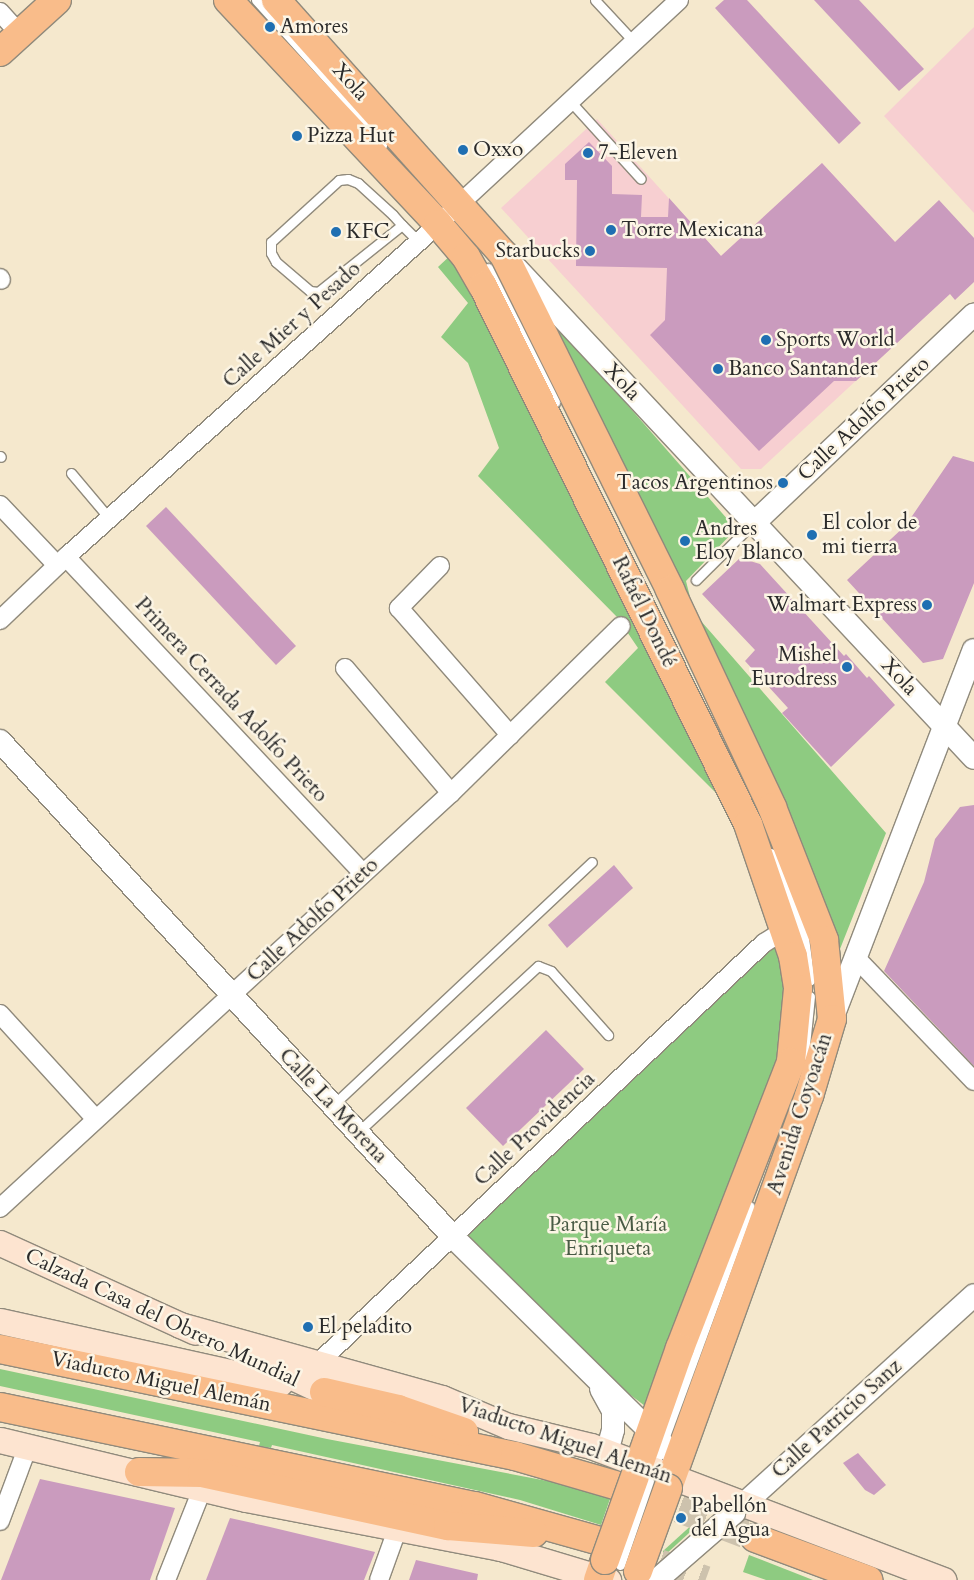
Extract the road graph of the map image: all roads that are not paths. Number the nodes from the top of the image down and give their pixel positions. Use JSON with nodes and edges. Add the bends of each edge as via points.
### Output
{"nodes":[{"id":1,"x":56,"y":0,"type":"edge"},
{"id":2,"x":228,"y":0,"type":"edge"},
{"id":3,"x":236,"y":0,"type":"edge"},
{"id":4,"x":256,"y":0,"type":"edge"},
{"id":5,"x":276,"y":0,"type":"edge"},
{"id":6,"x":595,"y":0,"type":"edge"},
{"id":7,"x":679,"y":0,"type":"edge"},
{"id":8,"x":0,"y":12,"type":"edge"},
{"id":9,"x":20,"y":34,"type":"junction"},
{"id":10,"x":634,"y":42,"type":"junction"},
{"id":11,"x":0,"y":52,"type":"edge"},
{"id":12,"x":570,"y":101,"type":"junction"},
{"id":13,"x":641,"y":179,"type":"dead end"},
{"id":14,"x":443,"y":220,"type":"junction"},
{"id":15,"x":402,"y":225,"type":"junction"},
{"id":16,"x":494,"y":258,"type":"junction"},
{"id":17,"x":974,"y":314,"type":"edge"},
{"id":18,"x":561,"y":414,"type":"dead end"},
{"id":19,"x":71,"y":473,"type":"dead end"},
{"id":20,"x":0,"y":505,"type":"edge"},
{"id":21,"x":109,"y":518,"type":"junction"},
{"id":22,"x":754,"y":523,"type":"junction"},
{"id":23,"x":62,"y":561,"type":"junction"},
{"id":24,"x":440,"y":566,"type":"dead end"},
{"id":25,"x":696,"y":580,"type":"dead end"},
{"id":26,"x":0,"y":620,"type":"edge"},
{"id":27,"x":621,"y":626,"type":"dead end"},
{"id":28,"x":974,"y":650,"type":"edge"},
{"id":29,"x":677,"y":655,"type":"dead end"},
{"id":30,"x":345,"y":668,"type":"dead end"},
{"id":31,"x":945,"y":726,"type":"junction"},
{"id":32,"x":510,"y":735,"type":"junction"},
{"id":33,"x":0,"y":741,"type":"edge"},
{"id":34,"x":973,"y":753,"type":"edge"},
{"id":35,"x":451,"y":793,"type":"junction"},
{"id":36,"x":592,"y":862,"type":"dead end"},
{"id":37,"x":363,"y":873,"type":"junction"},
{"id":38,"x":785,"y":930,"type":"junction"},
{"id":39,"x":857,"y":959,"type":"junction"},
{"id":40,"x":231,"y":995,"type":"junction"},
{"id":41,"x":0,"y":1014,"type":"edge"},
{"id":42,"x":832,"y":1019,"type":"junction"},
{"id":43,"x":796,"y":1021,"type":"joint"},
{"id":44,"x":608,"y":1035,"type":"dead end"},
{"id":45,"x":801,"y":1069,"type":"dead end"},
{"id":46,"x":974,"y":1081,"type":"edge"},
{"id":47,"x":333,"y":1105,"type":"junction"},
{"id":48,"x":96,"y":1119,"type":"junction"},
{"id":49,"x":358,"y":1132,"type":"junction"},
{"id":50,"x":752,"y":1199,"type":"dead end"},
{"id":51,"x":0,"y":1208,"type":"edge"},
{"id":52,"x":453,"y":1237,"type":"junction"},
{"id":53,"x":0,"y":1243,"type":"edge"},
{"id":54,"x":974,"y":1296,"type":"edge"},
{"id":55,"x":0,"y":1321,"type":"edge"},
{"id":56,"x":180,"y":1325,"type":"junction"},
{"id":57,"x":0,"y":1348,"type":"edge"},
{"id":58,"x":318,"y":1363,"type":"junction"},
{"id":59,"x":588,"y":1370,"type":"junction"},
{"id":60,"x":324,"y":1392,"type":"junction"},
{"id":61,"x":0,"y":1407,"type":"edge"},
{"id":62,"x":0,"y":1440,"type":"edge"},
{"id":63,"x":28,"y":1446,"type":"junction"},
{"id":64,"x":607,"y":1452,"type":"junction"},
{"id":65,"x":515,"y":1456,"type":"junction"},
{"id":66,"x":652,"y":1467,"type":"junction"},
{"id":67,"x":139,"y":1472,"type":"junction"},
{"id":68,"x":202,"y":1487,"type":"junction"},
{"id":69,"x":739,"y":1508,"type":"junction"},
{"id":70,"x":0,"y":1521,"type":"edge"},
{"id":71,"x":397,"y":1530,"type":"junction"},
{"id":72,"x":755,"y":1538,"type":"tunnel mouth"},
{"id":73,"x":617,"y":1569,"type":"edge"},
{"id":74,"x":166,"y":1580,"type":"edge"},
{"id":75,"x":379,"y":1580,"type":"edge"},
{"id":76,"x":868,"y":1580,"type":"edge"},
{"id":77,"x":943,"y":1580,"type":"edge"}],
"edges":[{"from":1,"to":9,"type":"main road"},
{"from":2,"to":14,"type":"main road","name":"Xola"},
{"from":3,"to":4,"type":"lane","via":[[329,102],[389,154],[340,93]]},
{"from":5,"to":14,"type":"main road","name":"Xola"},
{"from":6,"to":10,"type":"lane"},
{"from":7,"to":10,"type":"street","name":"Calle Mier y Pesado"},
{"from":8,"to":9,"type":"street"},
{"from":9,"to":11,"type":"main road"},
{"from":10,"to":12,"type":"street","name":"Calle Mier y Pesado"},
{"from":12,"to":13,"type":"lane"},
{"from":12,"to":14,"type":"street","name":"Calle Mier y Pesado"},
{"from":14,"to":15,"type":"lane"},
{"from":14,"to":16,"type":"main road","name":"Xola"},
{"from":14,"to":21,"type":"street","name":"Calle Mier y Pesado"},
{"from":14,"to":38,"type":"main road","name":"Rafaél Dondé","via":[[483,286],[748,824]]},
{"from":15,"to":15,"type":"lane","via":[[358,183],[339,180],[271,242],[271,253],[276,262],[310,291],[318,292]]},
{"from":16,"to":18,"type":"lane","via":[[501,289]]},
{"from":16,"to":22,"type":"street","name":"Xola"},
{"from":16,"to":42,"type":"main road","name":"Rafaél Dondé","via":[[670,590],[772,808],[824,940]]},
{"from":17,"to":22,"type":"street","name":"Calle Adolfo Prieto"},
{"from":19,"to":21,"type":"lane"},
{"from":20,"to":23,"type":"street","name":"Primera Cerrada Adolfo Prieto"},
{"from":21,"to":23,"type":"street","name":"Calle Mier y Pesado"},
{"from":22,"to":25,"type":"lane"},
{"from":22,"to":31,"type":"street","name":"Xola"},
{"from":23,"to":26,"type":"street","name":"Calle Mier y Pesado"},
{"from":23,"to":37,"type":"street","name":"Primera Cerrada Adolfo Prieto"},
{"from":24,"to":32,"type":"street","via":[[399,608]]},
{"from":27,"to":32,"type":"street","name":"Calle Adolfo Prieto"},
{"from":28,"to":31,"type":"street","name":"Avenida Coyoacán"},
{"from":29,"to":45,"type":"lane","via":[[796,913],[809,963],[810,1018]]},
{"from":30,"to":35,"type":"street"},
{"from":31,"to":34,"type":"street","name":"Xola"},
{"from":31,"to":39,"type":"street","name":"Avenida Coyoacán"},
{"from":32,"to":35,"type":"street","name":"Calle Adolfo Prieto"},
{"from":33,"to":40,"type":"street","name":"Calle La Morena"},
{"from":35,"to":37,"type":"street","name":"Calle Adolfo Prieto"},
{"from":36,"to":47,"type":"lane"},
{"from":37,"to":40,"type":"street","name":"Calle Adolfo Prieto"},
{"from":38,"to":43,"type":"main road","name":"Rafaél Dondé","via":[[798,989]]},
{"from":38,"to":52,"type":"street","name":"Calle Providencia","via":[[764,943]]},
{"from":39,"to":42,"type":"street","name":"Avenida Coyoacán"},
{"from":39,"to":46,"type":"street"},
{"from":40,"to":47,"type":"street","name":"Calle La Morena"},
{"from":40,"to":48,"type":"street","name":"Calle Adolfo Prieto"},
{"from":41,"to":48,"type":"street"},
{"from":42,"to":66,"type":"main road","name":"Avenida Coyoacán","via":[[809,1096]]},
{"from":43,"to":66,"type":"main road","name":"Avenida Coyoacán","via":[[791,1062]]},
{"from":44,"to":49,"type":"lane","via":[[551,970],[538,966]]},
{"from":47,"to":49,"type":"street","name":"Calle La Morena"},
{"from":48,"to":51,"type":"street","name":"Calle Adolfo Prieto"},
{"from":49,"to":52,"type":"street","name":"Calle La Morena"},
{"from":50,"to":66,"type":"lane"},
{"from":52,"to":58,"type":"street","name":"Calle Providencia"},
{"from":52,"to":59,"type":"street","name":"Calle La Morena"},
{"from":53,"to":56,"type":"main road","name":"Calzada Casa del Obrero Mundial"},
{"from":54,"to":69,"type":"street","name":"Calle Patricio Sanz"},
{"from":55,"to":60,"type":"main road","name":"Viaducto Miguel Alemán"},
{"from":56,"to":58,"type":"main road","name":"Viaducto Miguel Alemán"},
{"from":56,"to":60,"type":"main road","name":"Calzada Casa del Obrero Mundial"},
{"from":57,"to":65,"type":"main road","name":"Viaducto Miguel Alemán"},
{"from":58,"to":64,"type":"main road","name":"Viaducto Miguel Alemán","via":[[442,1398],[508,1426],[556,1436]]},
{"from":59,"to":64,"type":"street","via":[[613,1410],[613,1430]]},
{"from":59,"to":66,"type":"street","name":"Calle La Morena"},
{"from":60,"to":65,"type":"main road","via":[[416,1414]]},
{"from":61,"to":73,"type":"main road","via":[[475,1506]]},
{"from":62,"to":63,"type":"main road"},
{"from":63,"to":67,"type":"main road"},
{"from":63,"to":70,"type":"street"},
{"from":64,"to":66,"type":"main road","name":"Viaducto Miguel Alemán"},
{"from":65,"to":66,"type":"main road","name":"Viaducto Miguel Alemán"},
{"from":66,"to":69,"type":"main road","name":"Viaducto Miguel Alemán"},
{"from":66,"to":73,"type":"main road","name":"Avenida Coyoacán","bridge":true},
{"from":67,"to":68,"type":"main road"},
{"from":67,"to":73,"type":"main road","via":[[181,1471],[221,1476],[448,1526],[516,1533]]},
{"from":68,"to":71,"type":"main road"},
{"from":68,"to":74,"type":"street"},
{"from":69,"to":73,"type":"street","name":"Calle Patricio Sanz","bridge":true},
{"from":69,"to":77,"type":"main road","name":"Viaducto Miguel Alemán"},
{"from":71,"to":73,"type":"main road"},
{"from":71,"to":75,"type":"street"},
{"from":72,"to":76,"type":"main road"}]}
